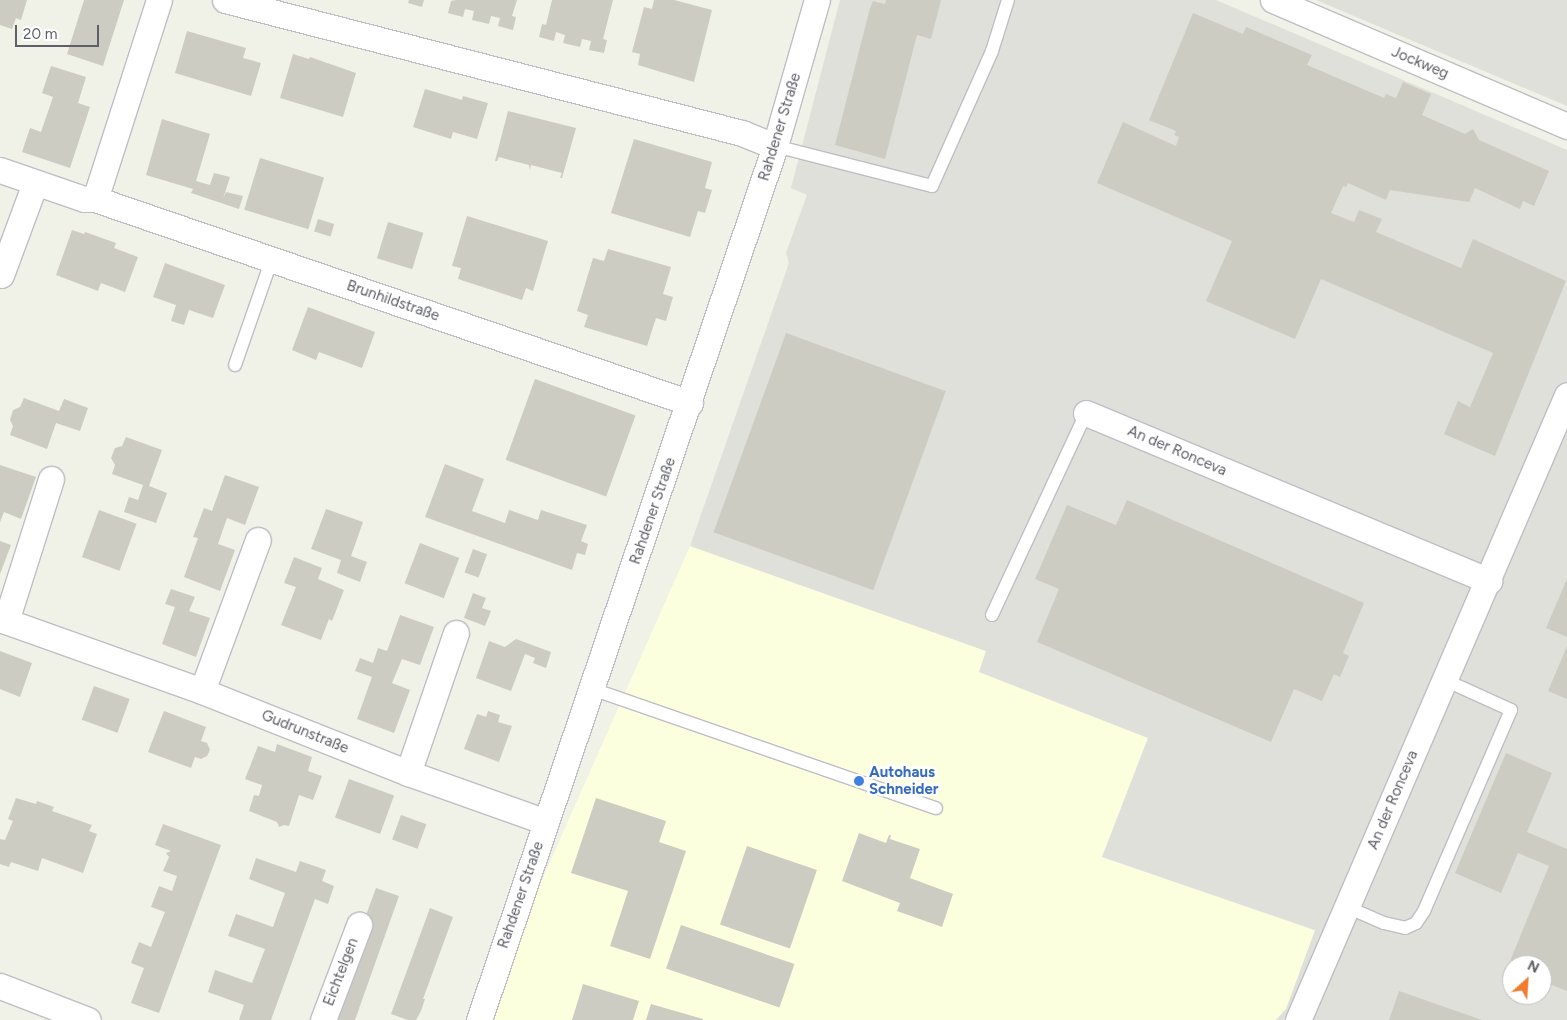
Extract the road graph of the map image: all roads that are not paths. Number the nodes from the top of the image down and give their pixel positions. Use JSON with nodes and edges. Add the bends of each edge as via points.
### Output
{"nodes":[{"id":1,"x":159,"y":0,"type":"edge"},
{"id":2,"x":225,"y":0,"type":"edge"},
{"id":3,"x":817,"y":0,"type":"edge"},
{"id":4,"x":1008,"y":0,"type":"edge"},
{"id":5,"x":1272,"y":0,"type":"edge"},
{"id":6,"x":1567,"y":126,"type":"edge"},
{"id":7,"x":776,"y":146,"type":"junction"},
{"id":8,"x":0,"y":170,"type":"edge"},
{"id":9,"x":35,"y":183,"type":"junction"},
{"id":10,"x":95,"y":198,"type":"junction"},
{"id":11,"x":272,"y":259,"type":"junction"},
{"id":12,"x":0,"y":275,"type":"edge"},
{"id":13,"x":235,"y":365,"type":"dead end"},
{"id":14,"x":1567,"y":395,"type":"edge"},
{"id":15,"x":690,"y":403,"type":"junction"},
{"id":16,"x":1086,"y":413,"type":"joint"},
{"id":17,"x":51,"y":479,"type":"dead end"},
{"id":18,"x":258,"y":540,"type":"dead end"},
{"id":19,"x":1489,"y":581,"type":"junction"},
{"id":20,"x":992,"y":616,"type":"dead end"},
{"id":21,"x":3,"y":620,"type":"edge"},
{"id":22,"x":456,"y":633,"type":"dead end"},
{"id":23,"x":1445,"y":680,"type":"junction"},
{"id":24,"x":592,"y":689,"type":"junction"},
{"id":25,"x":202,"y":691,"type":"junction"},
{"id":26,"x":408,"y":773,"type":"junction"},
{"id":27,"x":936,"y":808,"type":"dead end"},
{"id":28,"x":546,"y":822,"type":"junction"},
{"id":29,"x":1347,"y":907,"type":"junction"},
{"id":30,"x":359,"y":925,"type":"dead end"},
{"id":31,"x":0,"y":986,"type":"edge"},
{"id":32,"x":88,"y":1020,"type":"edge"},
{"id":33,"x":323,"y":1020,"type":"edge"},
{"id":34,"x":480,"y":1020,"type":"edge"},
{"id":35,"x":1298,"y":1020,"type":"edge"}],
"edges":[{"from":1,"to":10,"type":"street"},
{"from":2,"to":7,"type":"street","via":[[742,133]]},
{"from":3,"to":7,"type":"street","name":"Rahdener Straße"},
{"from":4,"to":7,"type":"lane","via":[[992,50],[932,186]]},
{"from":5,"to":6,"type":"street","name":"Jockweg"},
{"from":7,"to":15,"type":"street","name":"Rahdener Straße"},
{"from":8,"to":9,"type":"street","name":"Brunhildstraße"},
{"from":9,"to":10,"type":"street","name":"Brunhildstraße","via":[[84,199]]},
{"from":9,"to":12,"type":"street"},
{"from":10,"to":11,"type":"street","name":"Brunhildstraße"},
{"from":11,"to":13,"type":"lane"},
{"from":11,"to":15,"type":"street","name":"Brunhildstraße"},
{"from":14,"to":19,"type":"street","name":"An der Ronceva"},
{"from":15,"to":24,"type":"street","name":"Rahdener Straße"},
{"from":16,"to":19,"type":"street","name":"An der Ronceva"},
{"from":16,"to":20,"type":"lane"},
{"from":17,"to":21,"type":"street","name":"Gudrunstraße"},
{"from":18,"to":25,"type":"street"},
{"from":19,"to":23,"type":"street","name":"An der Ronceva"},
{"from":21,"to":25,"type":"street","name":"Gudrunstraße"},
{"from":22,"to":26,"type":"street"},
{"from":23,"to":29,"type":"street","name":"An der Ronceva"},
{"from":23,"to":29,"type":"lane","via":[[1511,710],[1436,884],[1416,923],[1405,928]]},
{"from":24,"to":27,"type":"lane"},
{"from":24,"to":28,"type":"street","name":"Rahdener Straße"},
{"from":25,"to":26,"type":"street","name":"Gudrunstraße"},
{"from":26,"to":28,"type":"street","name":"Gudrunstraße"},
{"from":28,"to":34,"type":"street","name":"Rahdener Straße"},
{"from":29,"to":35,"type":"street","name":"An der Ronceva"},
{"from":30,"to":33,"type":"street","name":"Eichtelgen"},
{"from":31,"to":32,"type":"street"}]}
